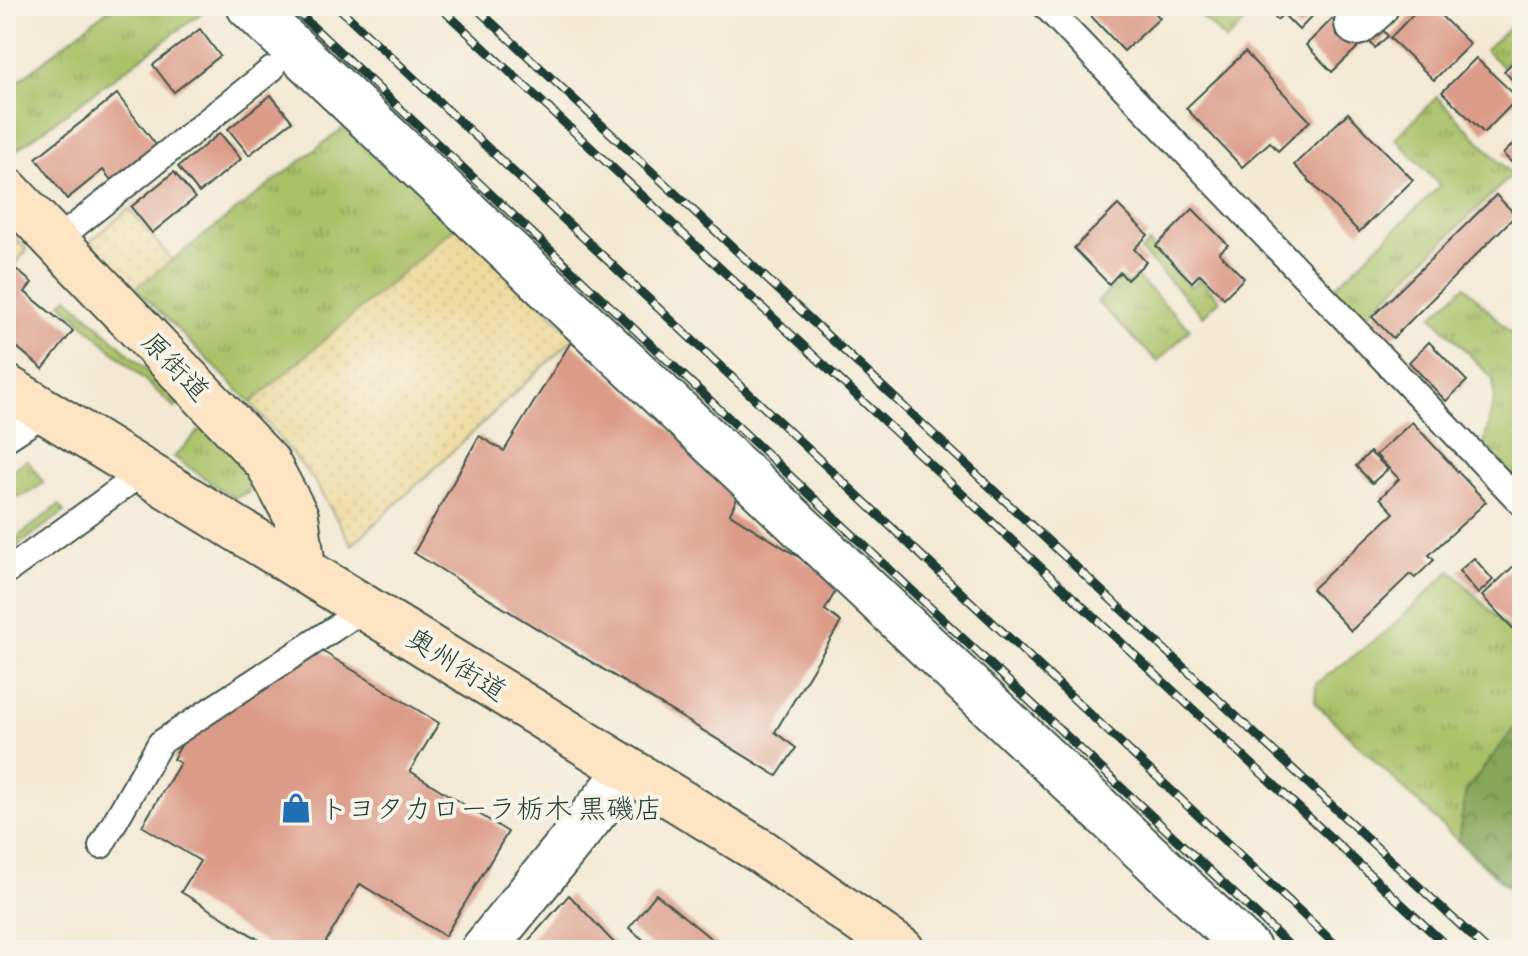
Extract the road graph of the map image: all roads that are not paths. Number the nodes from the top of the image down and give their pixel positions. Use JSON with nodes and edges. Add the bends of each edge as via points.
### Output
{"nodes":[{"id":1,"x":249,"y":6,"type":"edge"},
{"id":2,"x":1045,"y":6,"type":"edge"},
{"id":3,"x":272,"y":69,"type":"dead end"},
{"id":4,"x":6,"y":189,"type":"edge"},
{"id":5,"x":56,"y":241,"type":"junction"},
{"id":6,"x":6,"y":387,"type":"edge"},
{"id":7,"x":47,"y":412,"type":"junction"},
{"id":8,"x":6,"y":439,"type":"edge"},
{"id":9,"x":145,"y":471,"type":"junction"},
{"id":10,"x":1522,"y":504,"type":"edge"},
{"id":11,"x":303,"y":567,"type":"junction"},
{"id":12,"x":6,"y":572,"type":"edge"},
{"id":13,"x":367,"y":607,"type":"junction"},
{"id":14,"x":628,"y":771,"type":"junction"},
{"id":15,"x":101,"y":846,"type":"dead end"},
{"id":16,"x":483,"y":950,"type":"edge"},
{"id":17,"x":902,"y":950,"type":"edge"},
{"id":18,"x":1249,"y":950,"type":"edge"}],
"edges":[{"from":1,"to":18,"type":"street"},
{"from":2,"to":10,"type":"lane"},
{"from":3,"to":5,"type":"lane"},
{"from":4,"to":5,"type":"main road","name":"原街道"},
{"from":5,"to":11,"type":"main road","name":"原街道","via":[[267,462],[296,516]]},
{"from":6,"to":7,"type":"main road","name":"奥州街道"},
{"from":7,"to":8,"type":"lane"},
{"from":7,"to":9,"type":"main road","name":"奥州街道"},
{"from":9,"to":11,"type":"main road","name":"奥州街道"},
{"from":9,"to":12,"type":"lane"},
{"from":11,"to":13,"type":"main road","name":"奥州街道"},
{"from":13,"to":14,"type":"main road","name":"奥州街道"},
{"from":13,"to":15,"type":"lane","via":[[160,743]]},
{"from":14,"to":16,"type":"street"},
{"from":14,"to":17,"type":"main road","name":"奥州街道","via":[[762,852]]}]}
